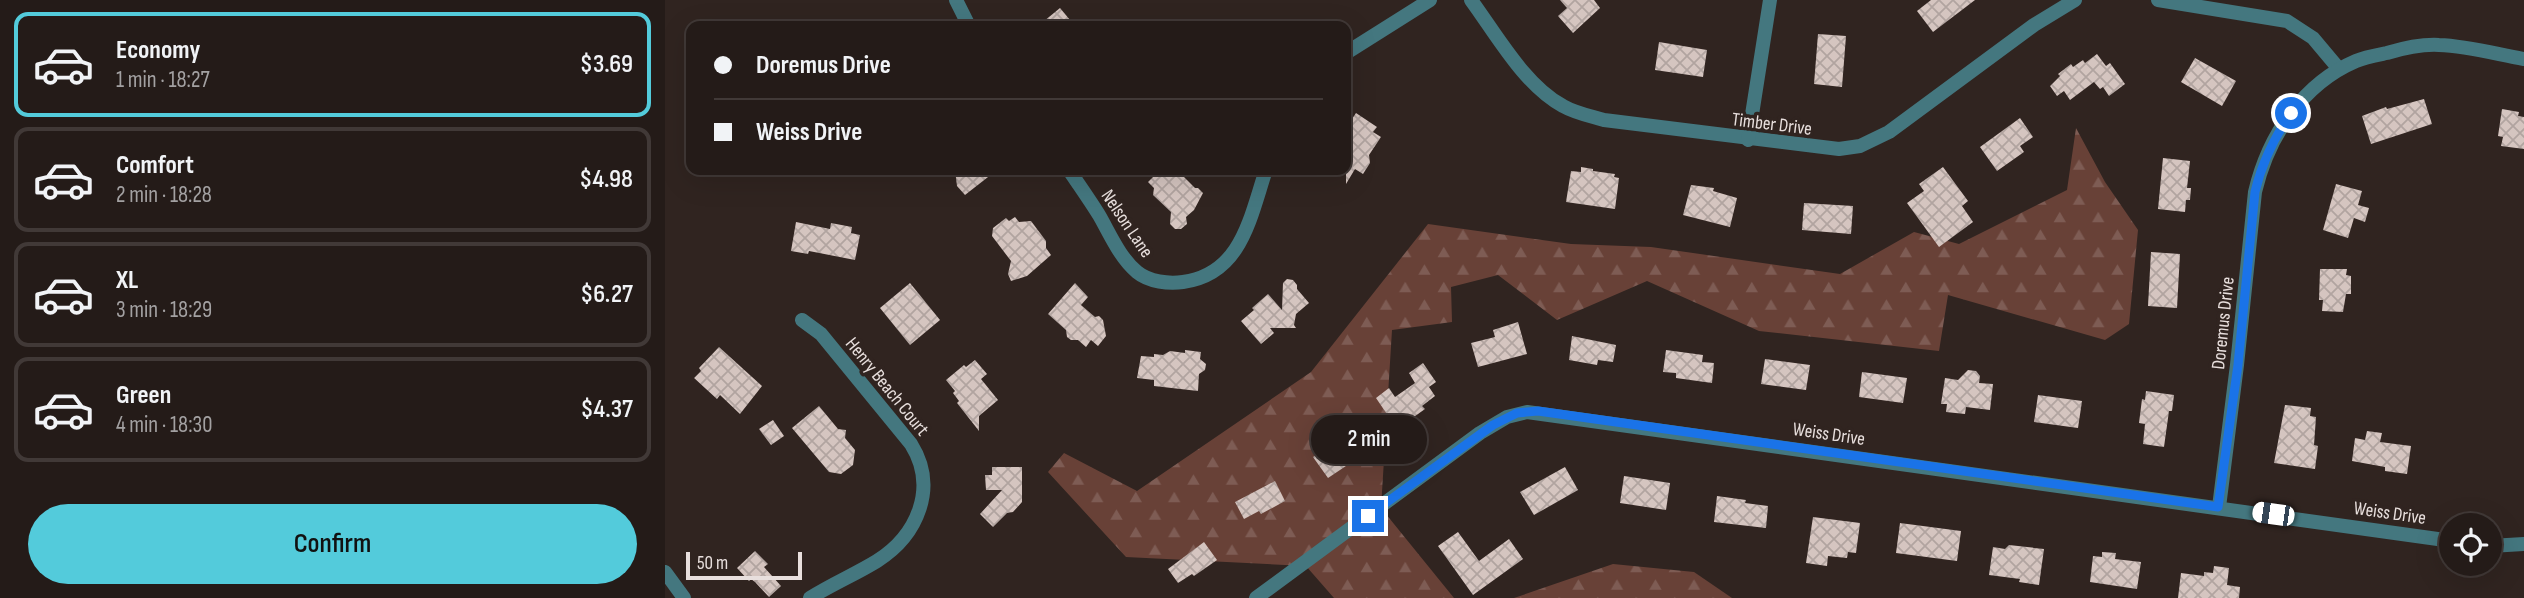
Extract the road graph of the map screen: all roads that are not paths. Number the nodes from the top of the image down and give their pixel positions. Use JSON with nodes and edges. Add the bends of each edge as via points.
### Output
{"nodes":[{"id":1,"x":956,"y":0,"type":"edge"},
{"id":2,"x":1430,"y":0,"type":"edge"},
{"id":3,"x":1471,"y":0,"type":"edge"},
{"id":4,"x":1770,"y":0,"type":"edge"},
{"id":5,"x":2075,"y":0,"type":"edge"},
{"id":6,"x":2158,"y":0,"type":"edge"},
{"id":7,"x":966,"y":21,"type":"edge"},
{"id":8,"x":1351,"y":50,"type":"edge"},
{"id":9,"x":2524,"y":59,"type":"edge"},
{"id":10,"x":2339,"y":69,"type":"junction"},
{"id":11,"x":1748,"y":139,"type":"junction"},
{"id":12,"x":1072,"y":175,"type":"edge"},
{"id":13,"x":1264,"y":175,"type":"edge"},
{"id":14,"x":802,"y":320,"type":"dead end"},
{"id":15,"x":2218,"y":507,"type":"junction"},
{"id":16,"x":2439,"y":539,"type":"edge"},
{"id":17,"x":2524,"y":544,"type":"edge"},
{"id":18,"x":2502,"y":545,"type":"edge"},
{"id":19,"x":665,"y":572,"type":"edge"},
{"id":20,"x":684,"y":598,"type":"edge"},
{"id":21,"x":810,"y":598,"type":"edge"},
{"id":22,"x":1256,"y":598,"type":"edge"}],
"edges":[{"from":1,"to":7,"type":"street"},
{"from":2,"to":8,"type":"street"},
{"from":3,"to":11,"type":"street","name":"Timber Drive","via":[[1529,78],[1561,105],[1604,120]]},
{"from":4,"to":11,"type":"street"},
{"from":5,"to":11,"type":"street","name":"Timber Drive","via":[[1870,142],[1829,149]]},
{"from":6,"to":10,"type":"street","via":[[2287,21],[2313,38]]},
{"from":9,"to":10,"type":"street","name":"Doremus Drive","via":[[2441,45],[2420,46]]},
{"from":10,"to":15,"type":"street","name":"Doremus Drive","via":[[2291,113],[2261,166]]},
{"from":12,"to":13,"type":"street","name":"Nelson Lane","via":[[1138,273],[1178,283],[1209,274],[1233,255],[1244,237]]},
{"from":14,"to":21,"type":"street","name":"Henry Beach Court","via":[[821,334],[911,444],[925,483],[919,514],[901,540],[877,561]]},
{"from":15,"to":16,"type":"street","name":"Weiss Drive"},
{"from":15,"to":22,"type":"street","name":"Weiss Drive","via":[[1527,412],[1507,417],[1480,433]]},
{"from":17,"to":18,"type":"street"},
{"from":19,"to":20,"type":"street"}]}
